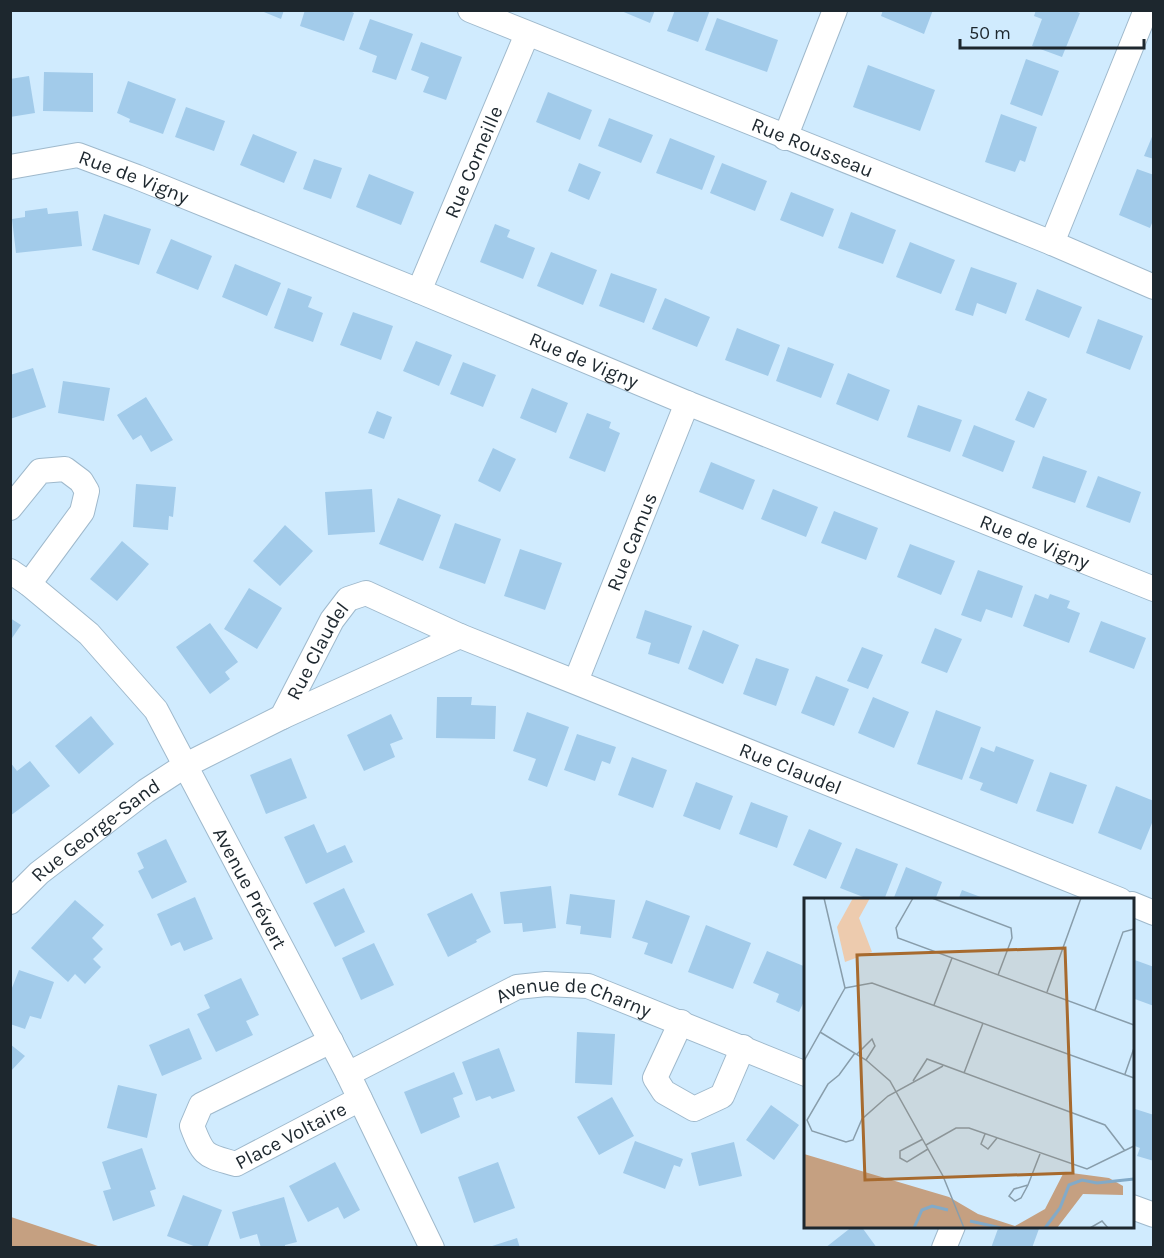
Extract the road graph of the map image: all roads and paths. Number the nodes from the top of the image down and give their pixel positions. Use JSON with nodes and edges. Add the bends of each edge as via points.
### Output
{"nodes":[{"id":1,"x":470,"y":10,"type":"edge"},
{"id":2,"x":835,"y":10,"type":"edge"},
{"id":3,"x":1146,"y":10,"type":"edge"},
{"id":4,"x":527,"y":34,"type":"junction"},
{"id":5,"x":785,"y":138,"type":"junction"},
{"id":6,"x":10,"y":167,"type":"edge"},
{"id":7,"x":1052,"y":243,"type":"junction"},
{"id":8,"x":1154,"y":287,"type":"edge"},
{"id":9,"x":419,"y":291,"type":"junction"},
{"id":10,"x":687,"y":403,"type":"junction"},
{"id":11,"x":10,"y":508,"type":"edge"},
{"id":12,"x":20,"y":578,"type":"edge"},
{"id":13,"x":1154,"y":589,"type":"edge"},
{"id":14,"x":460,"y":636,"type":"junction"},
{"id":15,"x":576,"y":681,"type":"junction"},
{"id":16,"x":282,"y":717,"type":"junction"},
{"id":17,"x":186,"y":765,"type":"junction"},
{"id":18,"x":1115,"y":898,"type":"edge"},
{"id":19,"x":10,"y":902,"type":"edge"},
{"id":20,"x":1134,"y":905,"type":"edge"},
{"id":21,"x":1154,"y":913,"type":"edge"},
{"id":22,"x":681,"y":1022,"type":"junction"},
{"id":23,"x":331,"y":1041,"type":"junction"},
{"id":24,"x":743,"y":1047,"type":"junction"},
{"id":25,"x":804,"y":1073,"type":"edge"},
{"id":26,"x":348,"y":1074,"type":"junction"},
{"id":27,"x":360,"y":1099,"type":"junction"},
{"id":28,"x":1134,"y":1208,"type":"edge"},
{"id":29,"x":1154,"y":1215,"type":"edge"},
{"id":30,"x":953,"y":1228,"type":"edge"},
{"id":31,"x":432,"y":1248,"type":"edge"},
{"id":32,"x":944,"y":1248,"type":"edge"}],
"edges":[{"from":1,"to":4,"type":"street","name":"Rue Rousseau"},
{"from":2,"to":5,"type":"street"},
{"from":3,"to":7,"type":"street"},
{"from":4,"to":5,"type":"street","name":"Rue Rousseau"},
{"from":4,"to":9,"type":"street","name":"Rue Corneille"},
{"from":5,"to":7,"type":"street","name":"Rue Rousseau"},
{"from":6,"to":9,"type":"street","name":"Rue de Vigny","via":[[78,155]]},
{"from":7,"to":8,"type":"street","name":"Rue Rousseau"},
{"from":9,"to":10,"type":"street","name":"Rue de Vigny"},
{"from":10,"to":13,"type":"street","name":"Rue de Vigny"},
{"from":10,"to":15,"type":"street","name":"Rue Camus"},
{"from":11,"to":12,"type":"street","via":[[40,471],[64,469],[81,481],[87,491],[82,512]]},
{"from":12,"to":17,"type":"street","name":"Avenue Prévert","via":[[89,634],[156,710]]},
{"from":14,"to":15,"type":"street","name":"Rue Claudel"},
{"from":14,"to":16,"type":"street","name":"Rue Claudel"},
{"from":14,"to":16,"type":"street","name":"Rue Claudel","via":[[366,594],[348,599],[332,620]]},
{"from":15,"to":18,"type":"street","name":"Rue Claudel"},
{"from":16,"to":17,"type":"street","name":"Rue Claudel"},
{"from":17,"to":19,"type":"street","name":"Rue George-Sand","via":[[39,873]]},
{"from":17,"to":23,"type":"street","name":"Avenue Prévert"},
{"from":20,"to":21,"type":"street"},
{"from":22,"to":24,"type":"street","name":"Avenue de Charny"},
{"from":22,"to":24,"type":"street","via":[[655,1078],[664,1092],[694,1109],[722,1096]]},
{"from":22,"to":26,"type":"street","name":"Avenue de Charny","via":[[588,986],[517,987]]},
{"from":23,"to":26,"type":"street","name":"Avenue Prévert"},
{"from":23,"to":27,"type":"street","name":"Place Voltaire","via":[[201,1105],[192,1126],[198,1142],[207,1156],[236,1164]]},
{"from":24,"to":25,"type":"street","name":"Avenue de Charny"},
{"from":26,"to":27,"type":"street","name":"Avenue Prévert"},
{"from":27,"to":31,"type":"street","name":"Avenue Prévert"},
{"from":28,"to":29,"type":"street"},
{"from":30,"to":32,"type":"street"}]}
